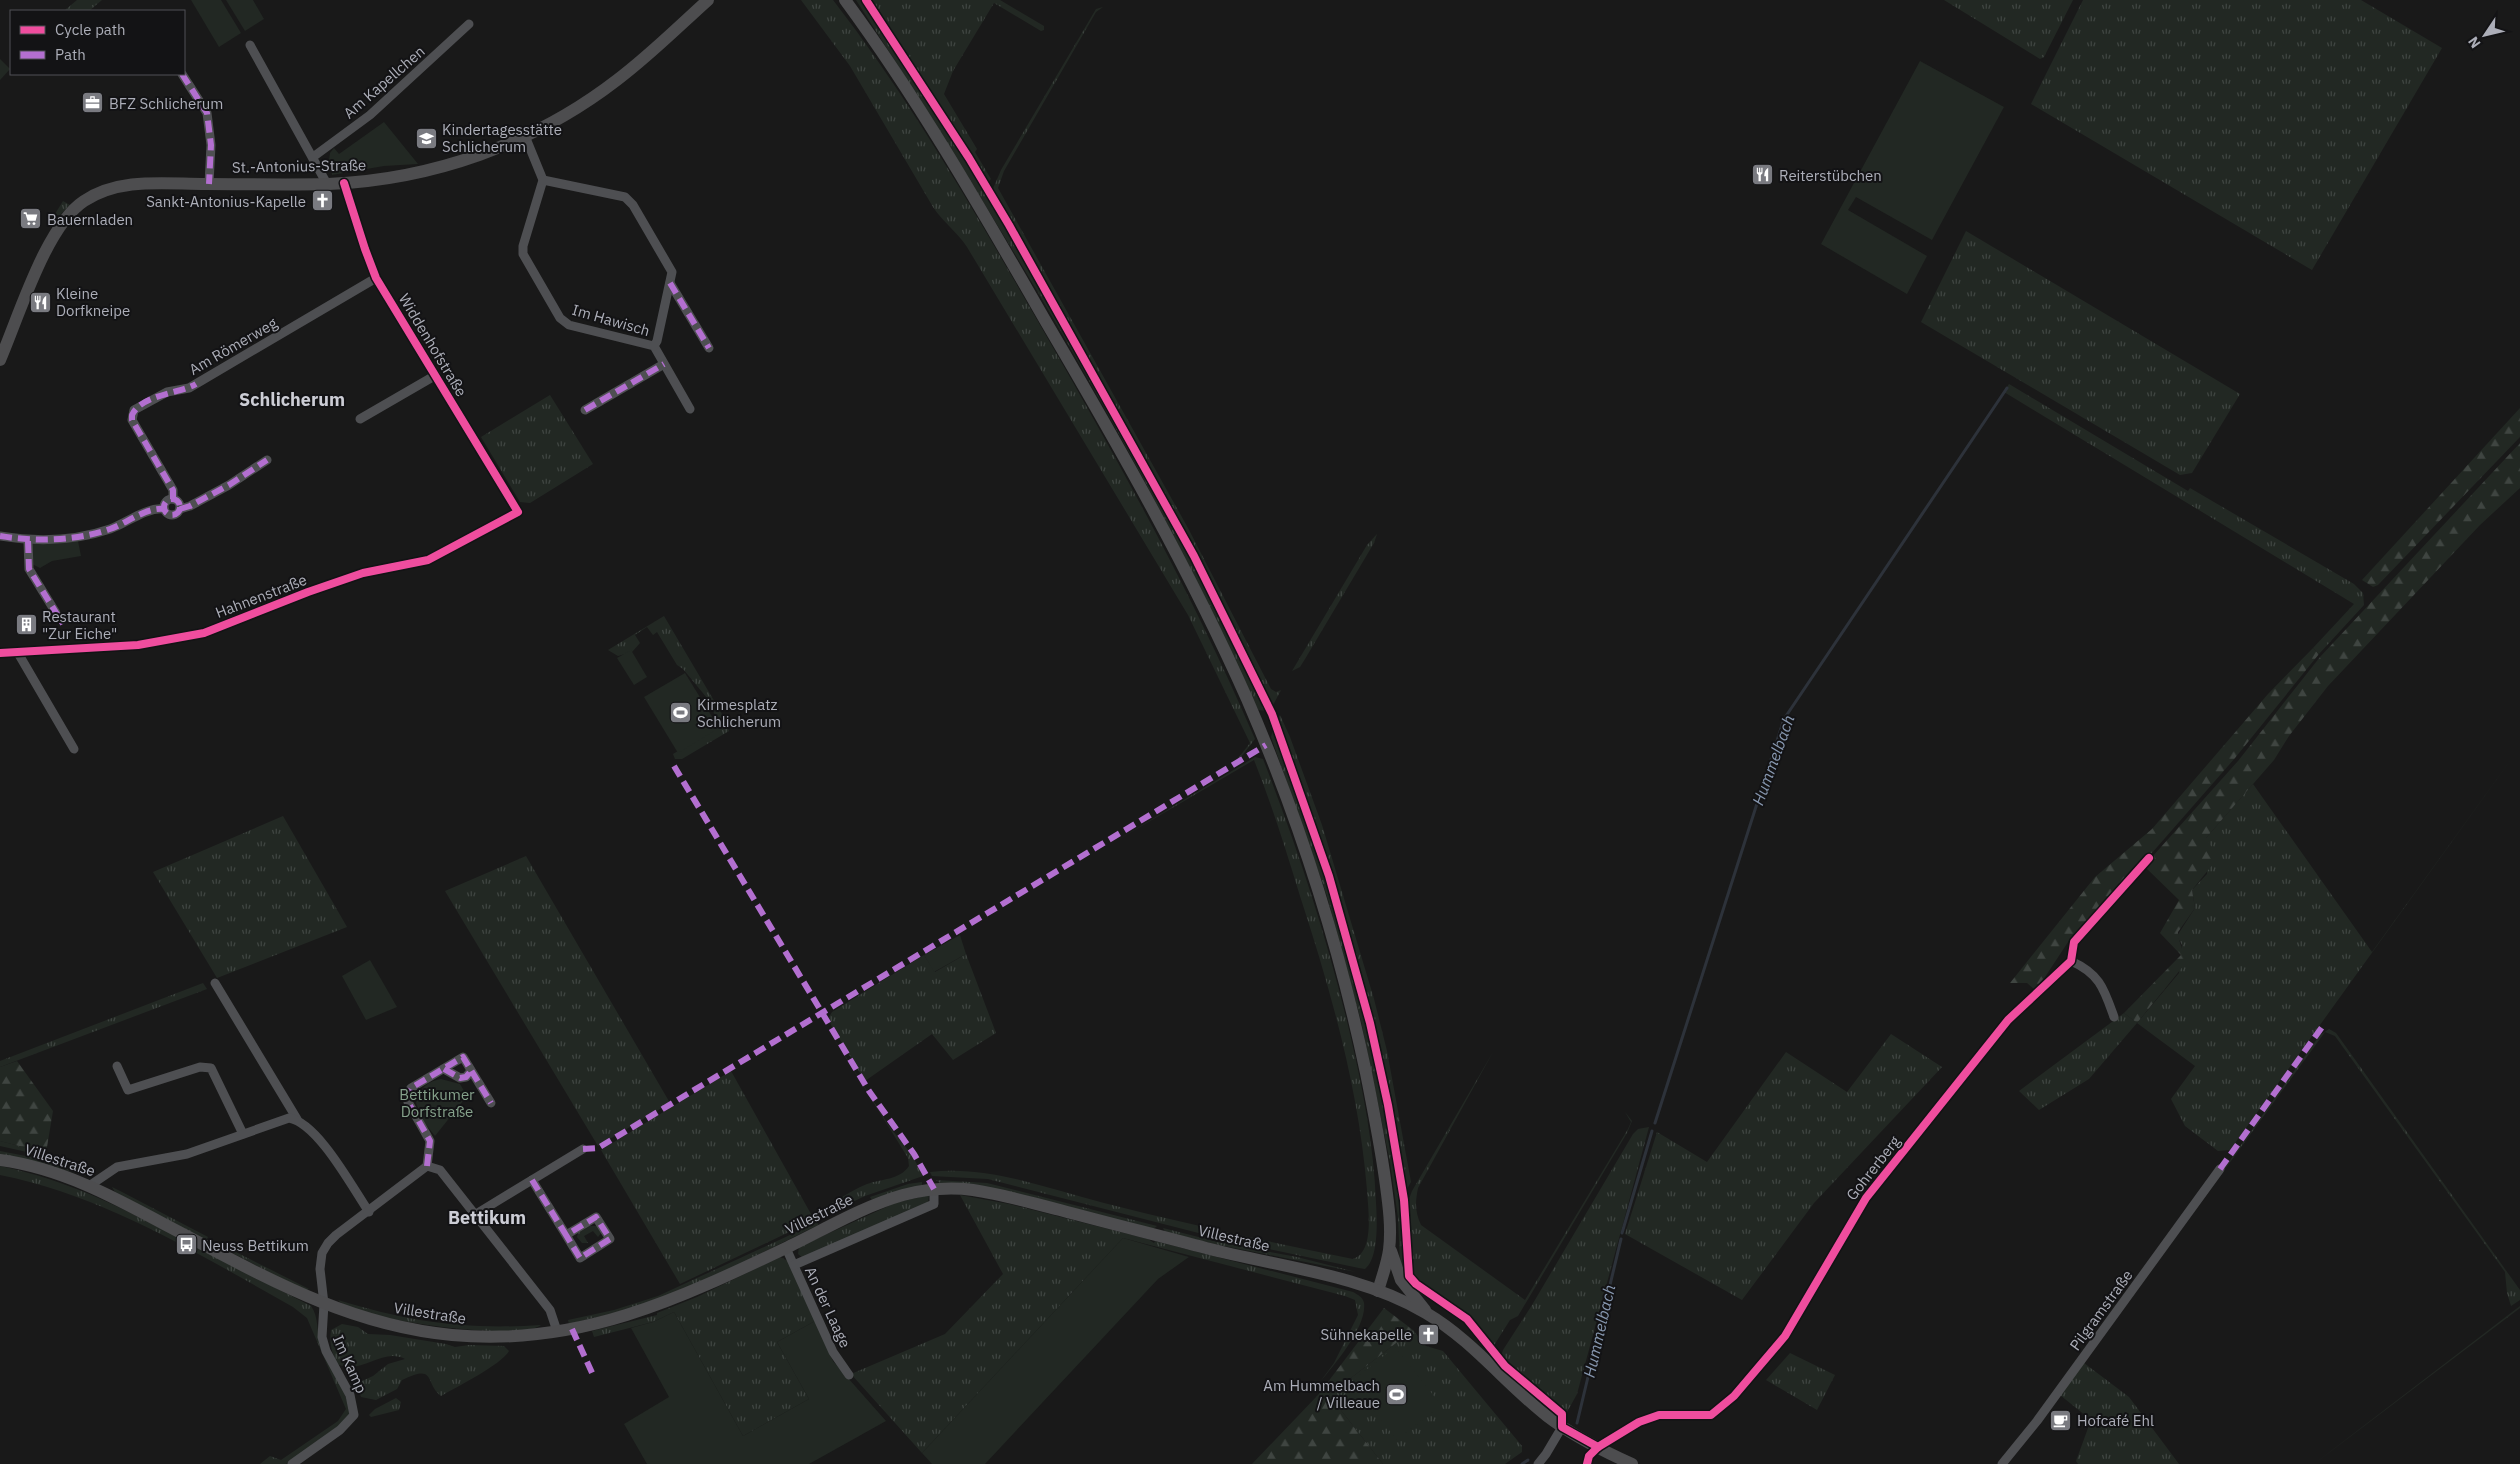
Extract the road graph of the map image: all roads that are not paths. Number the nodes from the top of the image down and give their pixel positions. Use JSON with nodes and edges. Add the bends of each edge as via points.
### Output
{"nodes":[{"id":1,"x":708,"y":0,"type":"edge"},
{"id":2,"x":845,"y":0,"type":"edge"},
{"id":3,"x":469,"y":24,"type":"dead end"},
{"id":4,"x":250,"y":45,"type":"dead end"},
{"id":5,"x":183,"y":75,"type":"edge"},
{"id":6,"x":525,"y":136,"type":"junction"},
{"id":7,"x":313,"y":157,"type":"junction"},
{"id":8,"x":542,"y":180,"type":"junction"},
{"id":9,"x":344,"y":183,"type":"junction"},
{"id":10,"x":209,"y":184,"type":"junction"},
{"id":11,"x":327,"y":184,"type":"junction"},
{"id":12,"x":376,"y":278,"type":"junction"},
{"id":13,"x":670,"y":283,"type":"junction"},
{"id":14,"x":654,"y":346,"type":"junction"},
{"id":15,"x":709,"y":348,"type":"dead end"},
{"id":16,"x":0,"y":360,"type":"edge"},
{"id":17,"x":664,"y":364,"type":"junction"},
{"id":18,"x":436,"y":374,"type":"junction"},
{"id":19,"x":690,"y":409,"type":"dead end"},
{"id":20,"x":585,"y":410,"type":"dead end"},
{"id":21,"x":360,"y":418,"type":"dead end"},
{"id":22,"x":267,"y":460,"type":"dead end"},
{"id":23,"x":173,"y":499,"type":"junction"},
{"id":24,"x":164,"y":509,"type":"junction"},
{"id":25,"x":180,"y":509,"type":"junction"},
{"id":26,"x":518,"y":512,"type":"joint"},
{"id":27,"x":0,"y":536,"type":"edge"},
{"id":28,"x":28,"y":541,"type":"junction"},
{"id":29,"x":56,"y":613,"type":"dead end"},
{"id":30,"x":0,"y":653,"type":"edge"},
{"id":31,"x":18,"y":654,"type":"junction"},
{"id":32,"x":74,"y":749,"type":"dead end"},
{"id":33,"x":2149,"y":858,"type":"dead end"},
{"id":34,"x":2071,"y":961,"type":"junction"},
{"id":35,"x":215,"y":984,"type":"dead end"},
{"id":36,"x":2114,"y":1017,"type":"dead end"},
{"id":37,"x":117,"y":1066,"type":"dead end"},
{"id":38,"x":444,"y":1069,"type":"junction"},
{"id":39,"x":471,"y":1071,"type":"junction"},
{"id":40,"x":491,"y":1103,"type":"dead end"},
{"id":41,"x":297,"y":1120,"type":"junction"},
{"id":42,"x":243,"y":1134,"type":"junction"},
{"id":43,"x":583,"y":1149,"type":"dead end"},
{"id":44,"x":0,"y":1160,"type":"edge"},
{"id":45,"x":427,"y":1166,"type":"junction"},
{"id":46,"x":2220,"y":1169,"type":"dead end"},
{"id":47,"x":532,"y":1180,"type":"junction"},
{"id":48,"x":89,"y":1186,"type":"junction"},
{"id":49,"x":934,"y":1189,"type":"junction"},
{"id":50,"x":369,"y":1212,"type":"junction"},
{"id":51,"x":476,"y":1214,"type":"junction"},
{"id":52,"x":566,"y":1236,"type":"junction"},
{"id":53,"x":1390,"y":1246,"type":"junction"},
{"id":54,"x":786,"y":1248,"type":"junction"},
{"id":55,"x":794,"y":1266,"type":"junction"},
{"id":56,"x":1378,"y":1291,"type":"junction"},
{"id":57,"x":324,"y":1304,"type":"junction"},
{"id":58,"x":1430,"y":1316,"type":"junction"},
{"id":59,"x":558,"y":1332,"type":"junction"},
{"id":60,"x":849,"y":1375,"type":"dead end"},
{"id":61,"x":1562,"y":1427,"type":"junction"},
{"id":62,"x":1598,"y":1448,"type":"junction"},
{"id":63,"x":292,"y":1464,"type":"edge"},
{"id":64,"x":1538,"y":1464,"type":"edge"},
{"id":65,"x":1587,"y":1464,"type":"edge"},
{"id":66,"x":1632,"y":1464,"type":"edge"},
{"id":67,"x":2002,"y":1464,"type":"edge"}],
"edges":[{"from":1,"to":6,"type":"main road","name":"St.-Antonius-Straße","via":[[612,84],[569,113]]},
{"from":2,"to":53,"type":"main road","via":[[928,124],[1056,338],[1165,534],[1248,703],[1301,840],[1351,1008],[1380,1147]]},
{"from":3,"to":7,"type":"street","name":"Am Kapellchen","via":[[370,115]]},
{"from":4,"to":7,"type":"street"},
{"from":5,"to":10,"type":"street","via":[[206,113],[210,145]]},
{"from":6,"to":8,"type":"street"},
{"from":6,"to":9,"type":"main road","name":"St.-Antonius-Straße","via":[[436,168]]},
{"from":7,"to":11,"type":"street"},
{"from":8,"to":13,"type":"street","via":[[629,199],[670,266]]},
{"from":8,"to":14,"type":"street","name":"Im Hawisch","via":[[522,252],[560,318],[569,325]]},
{"from":9,"to":11,"type":"main road","name":"St.-Antonius-Straße"},
{"from":9,"to":12,"type":"street","name":"Widdenhofstraße"},
{"from":10,"to":11,"type":"main road","name":"St.-Antonius-Straße"},
{"from":10,"to":16,"type":"main road","name":"St.-Antonius-Straße","via":[[127,184],[98,192],[76,206],[52,236]]},
{"from":12,"to":18,"type":"street","name":"Widdenhofstraße"},
{"from":12,"to":23,"type":"street","name":"Am Römerweg","via":[[189,388],[167,392],[134,410],[132,420],[172,490]]},
{"from":13,"to":14,"type":"street"},
{"from":13,"to":15,"type":"street"},
{"from":14,"to":17,"type":"street","name":"Im Hawisch"},
{"from":17,"to":19,"type":"street","name":"Im Hawisch"},
{"from":17,"to":20,"type":"street"},
{"from":18,"to":21,"type":"street"},
{"from":18,"to":26,"type":"street","name":"Widdenhofstraße"},
{"from":22,"to":25,"type":"street","via":[[229,485]]},
{"from":23,"to":24,"type":"street","via":[[165,502]]},
{"from":23,"to":25,"type":"street","name":"Am Römerweg","via":[[179,502]]},
{"from":24,"to":25,"type":"street","via":[[172,515]]},
{"from":24,"to":28,"type":"street","via":[[152,509],[93,533]]},
{"from":26,"to":31,"type":"street","name":"Hahnenstraße","via":[[428,560],[363,573],[204,633],[138,645]]},
{"from":27,"to":28,"type":"street"},
{"from":28,"to":29,"type":"street","via":[[29,569]]},
{"from":30,"to":31,"type":"street","name":"Hahnenstraße"},
{"from":31,"to":32,"type":"street"},
{"from":33,"to":34,"type":"street","via":[[2074,942]]},
{"from":34,"to":36,"type":"street","via":[[2101,982]]},
{"from":34,"to":62,"type":"street","name":"Gohrerberg","via":[[2008,1020],[1866,1198],[1784,1336],[1730,1400],[1711,1414],[1648,1418]]},
{"from":35,"to":41,"type":"street"},
{"from":37,"to":42,"type":"street","via":[[128,1090],[200,1067],[211,1068]]},
{"from":38,"to":39,"type":"street","via":[[460,1078]]},
{"from":38,"to":39,"type":"street","via":[[463,1058]]},
{"from":38,"to":45,"type":"street","via":[[415,1086],[407,1095],[409,1105],[430,1141]]},
{"from":39,"to":40,"type":"street"},
{"from":41,"to":42,"type":"street","via":[[282,1119]]},
{"from":41,"to":50,"type":"street","via":[[309,1127],[320,1140]]},
{"from":42,"to":48,"type":"street","via":[[187,1154],[117,1167]]},
{"from":43,"to":47,"type":"street"},
{"from":44,"to":48,"type":"main road","name":"Villestraße","via":[[43,1169]]},
{"from":45,"to":50,"type":"street"},
{"from":45,"to":51,"type":"street","via":[[440,1170]]},
{"from":46,"to":67,"type":"street","name":"Pilgramstraße","via":[[2037,1421]]},
{"from":47,"to":51,"type":"street"},
{"from":47,"to":52,"type":"street"},
{"from":48,"to":57,"type":"main road","name":"Villestraße"},
{"from":49,"to":54,"type":"main road","name":"Villestraße","via":[[885,1201]]},
{"from":49,"to":55,"type":"street","via":[[934,1204]]},
{"from":49,"to":56,"type":"main road","name":"Villestraße","via":[[988,1193]]},
{"from":50,"to":57,"type":"street","via":[[325,1246],[320,1263]]},
{"from":51,"to":59,"type":"street","via":[[550,1310]]},
{"from":52,"to":52,"type":"street","via":[[580,1258],[610,1239],[596,1216]]},
{"from":53,"to":56,"type":"main road"},
{"from":53,"to":58,"type":"main road","via":[[1401,1280]]},
{"from":54,"to":55,"type":"street","name":"An der Laage"},
{"from":54,"to":59,"type":"main road","name":"Villestraße","via":[[654,1307]]},
{"from":55,"to":60,"type":"street","name":"An der Laage","via":[[833,1352]]},
{"from":56,"to":58,"type":"main road","name":"Villestraße"},
{"from":57,"to":59,"type":"main road","name":"Villestraße","via":[[394,1325],[438,1333],[484,1336]]},
{"from":57,"to":63,"type":"street","name":"Im Kamp","via":[[324,1344],[350,1395],[354,1415],[340,1430]]},
{"from":58,"to":61,"type":"main road","name":"Villestraße","via":[[1452,1331]]},
{"from":61,"to":62,"type":"main road","name":"Villestraße"},
{"from":61,"to":64,"type":"street"},
{"from":62,"to":65,"type":"street","via":[[1589,1456]]},
{"from":62,"to":66,"type":"main road","name":"Villestraße"}]}
